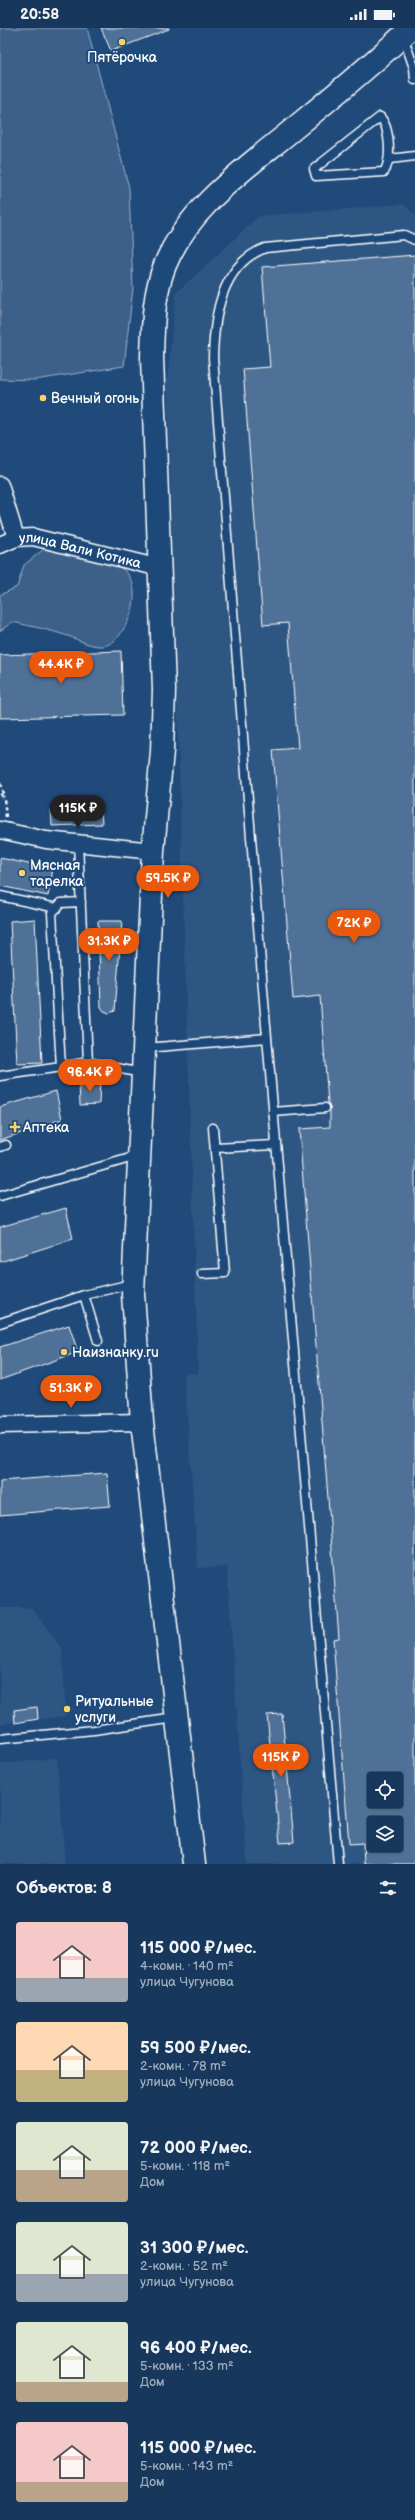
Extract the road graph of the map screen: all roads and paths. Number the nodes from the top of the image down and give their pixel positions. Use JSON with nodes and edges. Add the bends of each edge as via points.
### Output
{"nodes":[{"id":1,"x":407,"y":32,"type":"edge"},
{"id":2,"x":415,"y":80,"type":"edge"},
{"id":3,"x":415,"y":156,"type":"edge"},
{"id":4,"x":390,"y":159,"type":"junction"},
{"id":5,"x":415,"y":240,"type":"edge"},
{"id":6,"x":0,"y":485,"type":"edge"},
{"id":7,"x":16,"y":538,"type":"junction"},
{"id":8,"x":0,"y":545,"type":"edge"},
{"id":9,"x":160,"y":568,"type":"junction"},
{"id":10,"x":0,"y":783,"type":"edge"},
{"id":11,"x":0,"y":794,"type":"edge"},
{"id":12,"x":4,"y":798,"type":"junction"},
{"id":13,"x":3,"y":831,"type":"edge"},
{"id":14,"x":78,"y":843,"type":"junction"},
{"id":15,"x":153,"y":851,"type":"junction"},
{"id":16,"x":0,"y":896,"type":"edge"},
{"id":17,"x":81,"y":902,"type":"junction"},
{"id":18,"x":57,"y":908,"type":"junction"},
{"id":19,"x":267,"y":1038,"type":"junction"},
{"id":20,"x":145,"y":1048,"type":"junction"},
{"id":21,"x":88,"y":1062,"type":"junction"},
{"id":22,"x":61,"y":1067,"type":"junction"},
{"id":23,"x":144,"y":1073,"type":"junction"},
{"id":24,"x":0,"y":1076,"type":"edge"},
{"id":25,"x":325,"y":1108,"type":"dead end"},
{"id":26,"x":273,"y":1112,"type":"junction"},
{"id":27,"x":213,"y":1128,"type":"dead end"},
{"id":28,"x":276,"y":1145,"type":"junction"},
{"id":29,"x":215,"y":1148,"type":"junction"},
{"id":30,"x":140,"y":1155,"type":"junction"},
{"id":31,"x":0,"y":1196,"type":"edge"},
{"id":32,"x":202,"y":1274,"type":"dead end"},
{"id":33,"x":134,"y":1283,"type":"junction"},
{"id":34,"x":84,"y":1295,"type":"junction"},
{"id":35,"x":0,"y":1322,"type":"edge"},
{"id":36,"x":98,"y":1341,"type":"dead end"},
{"id":37,"x":142,"y":1422,"type":"junction"},
{"id":38,"x":0,"y":1425,"type":"edge"},
{"id":39,"x":176,"y":1717,"type":"junction"},
{"id":40,"x":0,"y":1739,"type":"edge"},
{"id":41,"x":194,"y":1864,"type":"edge"},
{"id":42,"x":338,"y":1864,"type":"edge"}],
"edges":[{"from":1,"to":2,"type":"lane"},
{"from":1,"to":9,"type":"main road","via":[[206,204],[186,228],[165,266],[155,303],[152,358]]},
{"from":3,"to":4,"type":"lane"},
{"from":4,"to":4,"type":"lane","via":[[384,122],[380,117],[314,169],[313,173],[316,176],[384,172]]},
{"from":5,"to":19,"type":"lane","via":[[404,235],[265,248],[255,252],[234,270],[226,285],[214,330],[213,358]]},
{"from":6,"to":7,"type":"street"},
{"from":7,"to":8,"type":"street","name":"улица Вали Котика"},
{"from":7,"to":9,"type":"street","name":"улица Вали Котика","via":[[33,537]]},
{"from":9,"to":15,"type":"main road","via":[[164,690],[162,751]]},
{"from":10,"to":12,"type":"path"},
{"from":11,"to":12,"type":"path"},
{"from":12,"to":13,"type":"path","via":[[7,821]]},
{"from":13,"to":14,"type":"street","via":[[46,840]]},
{"from":14,"to":15,"type":"street"},
{"from":14,"to":17,"type":"lane"},
{"from":15,"to":20,"type":"main road"},
{"from":16,"to":18,"type":"lane"},
{"from":17,"to":18,"type":"lane","via":[[61,903]]},
{"from":17,"to":21,"type":"lane"},
{"from":18,"to":22,"type":"lane","via":[[52,913]]},
{"from":19,"to":20,"type":"lane"},
{"from":19,"to":26,"type":"lane"},
{"from":20,"to":23,"type":"main road"},
{"from":21,"to":22,"type":"lane"},
{"from":21,"to":23,"type":"lane"},
{"from":22,"to":24,"type":"lane"},
{"from":23,"to":30,"type":"main road"},
{"from":25,"to":26,"type":"lane"},
{"from":26,"to":28,"type":"lane"},
{"from":27,"to":29,"type":"lane"},
{"from":28,"to":29,"type":"lane"},
{"from":28,"to":42,"type":"lane"},
{"from":29,"to":32,"type":"lane","via":[[225,1273]]},
{"from":30,"to":31,"type":"lane"},
{"from":30,"to":33,"type":"main road"},
{"from":33,"to":34,"type":"lane"},
{"from":33,"to":37,"type":"main road","via":[[135,1339]]},
{"from":34,"to":35,"type":"lane"},
{"from":34,"to":36,"type":"lane"},
{"from":37,"to":38,"type":"street"},
{"from":37,"to":39,"type":"main road"},
{"from":39,"to":40,"type":"lane","via":[[94,1730]]},
{"from":39,"to":41,"type":"main road"}]}
